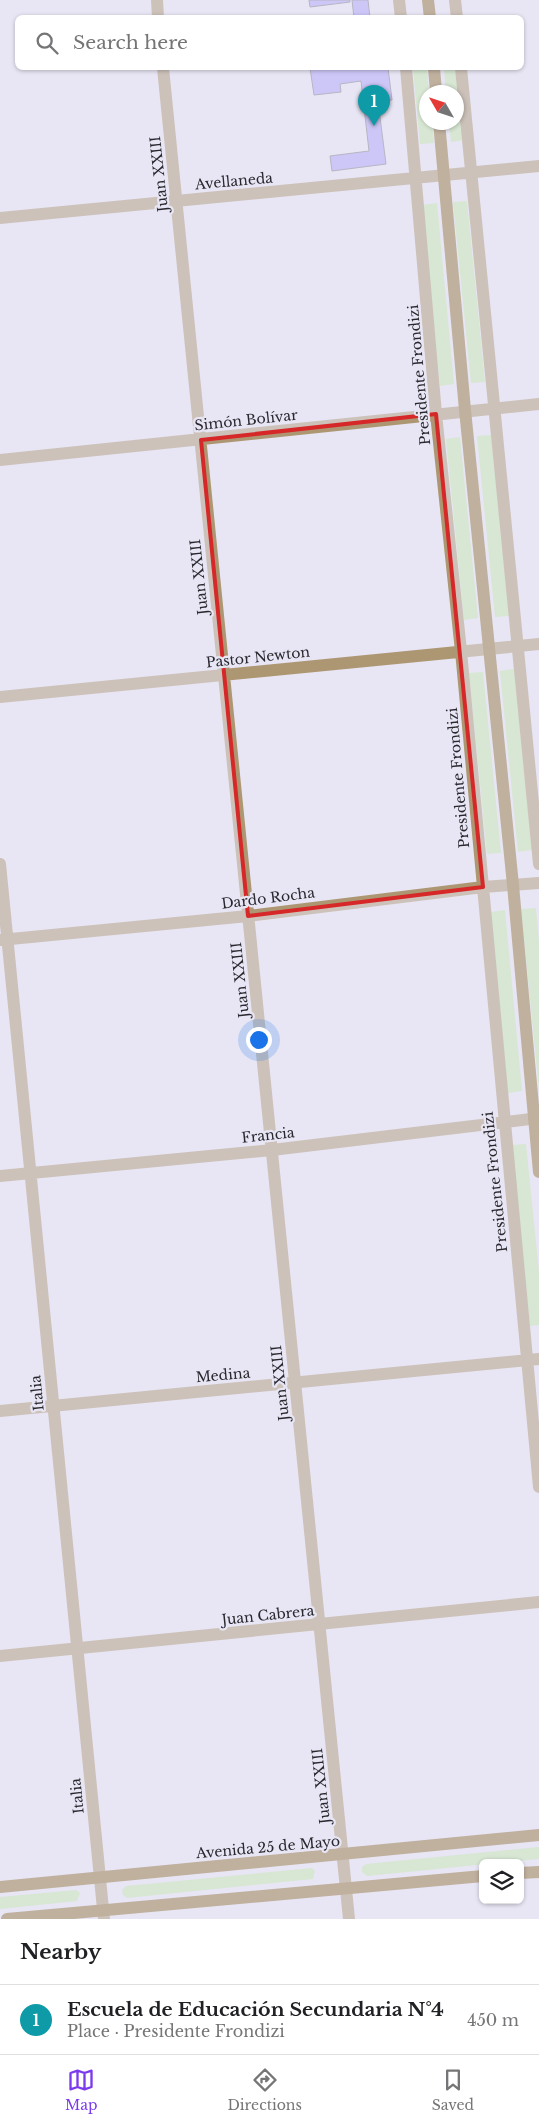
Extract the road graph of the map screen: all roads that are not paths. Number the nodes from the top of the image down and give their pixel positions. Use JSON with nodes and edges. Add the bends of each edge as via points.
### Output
{"nodes":[{"id":1,"x":157,"y":0,"type":"edge"},
{"id":2,"x":399,"y":0,"type":"edge"},
{"id":3,"x":428,"y":0,"type":"edge"},
{"id":4,"x":455,"y":0,"type":"edge"},
{"id":5,"x":158,"y":15,"type":"edge"},
{"id":6,"x":401,"y":15,"type":"edge"},
{"id":7,"x":430,"y":15,"type":"edge"},
{"id":8,"x":457,"y":15,"type":"edge"},
{"id":9,"x":163,"y":70,"type":"edge"},
{"id":10,"x":406,"y":70,"type":"edge"},
{"id":11,"x":434,"y":70,"type":"edge"},
{"id":12,"x":461,"y":70,"type":"edge"},
{"id":13,"x":435,"y":85,"type":"edge"},
{"id":14,"x":440,"y":130,"type":"edge"},
{"id":15,"x":539,"y":166,"type":"edge"},
{"id":16,"x":471,"y":172,"type":"junction"},
{"id":17,"x":444,"y":175,"type":"junction"},
{"id":18,"x":417,"y":179,"type":"junction"},
{"id":19,"x":177,"y":201,"type":"junction"},
{"id":20,"x":0,"y":218,"type":"edge"},
{"id":21,"x":539,"y":404,"type":"edge"},
{"id":22,"x":495,"y":408,"type":"junction"},
{"id":23,"x":464,"y":410,"type":"junction"},
{"id":24,"x":436,"y":414,"type":"junction"},
{"id":25,"x":201,"y":440,"type":"junction"},
{"id":26,"x":0,"y":460,"type":"edge"},
{"id":27,"x":539,"y":644,"type":"edge"},
{"id":28,"x":519,"y":646,"type":"junction"},
{"id":29,"x":490,"y":649,"type":"junction"},
{"id":30,"x":461,"y":651,"type":"junction"},
{"id":31,"x":224,"y":675,"type":"junction"},
{"id":32,"x":0,"y":697,"type":"edge"},
{"id":33,"x":0,"y":864,"type":"edge"},
{"id":34,"x":539,"y":864,"type":"edge"},
{"id":35,"x":539,"y":883,"type":"edge"},
{"id":36,"x":513,"y":885,"type":"junction"},
{"id":37,"x":482,"y":887,"type":"junction"},
{"id":38,"x":248,"y":916,"type":"junction"},
{"id":39,"x":4,"y":940,"type":"edge"},
{"id":40,"x":537,"y":1118,"type":"edge"},
{"id":41,"x":504,"y":1122,"type":"junction"},
{"id":42,"x":272,"y":1150,"type":"junction"},
{"id":43,"x":539,"y":1172,"type":"edge"},
{"id":44,"x":30,"y":1173,"type":"junction"},
{"id":45,"x":0,"y":1176,"type":"edge"},
{"id":46,"x":533,"y":1360,"type":"edge"},
{"id":47,"x":295,"y":1383,"type":"junction"},
{"id":48,"x":54,"y":1406,"type":"junction"},
{"id":49,"x":0,"y":1411,"type":"edge"},
{"id":50,"x":539,"y":1487,"type":"edge"},
{"id":51,"x":539,"y":1602,"type":"edge"},
{"id":52,"x":320,"y":1626,"type":"junction"},
{"id":53,"x":78,"y":1649,"type":"junction"},
{"id":54,"x":0,"y":1656,"type":"edge"},
{"id":55,"x":539,"y":1835,"type":"edge"},
{"id":56,"x":343,"y":1855,"type":"junction"},
{"id":57,"x":539,"y":1872,"type":"edge"},
{"id":58,"x":524,"y":1873,"type":"edge"},
{"id":59,"x":479,"y":1876,"type":"edge"},
{"id":60,"x":100,"y":1878,"type":"junction"},
{"id":61,"x":0,"y":1887,"type":"edge"},
{"id":62,"x":346,"y":1888,"type":"junction"},
{"id":63,"x":104,"y":1915,"type":"edge"},
{"id":64,"x":7,"y":1919,"type":"edge"},
{"id":65,"x":349,"y":1919,"type":"edge"}],
"edges":[{"from":1,"to":5,"type":"street"},
{"from":2,"to":6,"type":"street"},
{"from":3,"to":7,"type":"main road"},
{"from":4,"to":8,"type":"street"},
{"from":9,"to":19,"type":"street","name":"Juan XXIII"},
{"from":10,"to":18,"type":"street","name":"Presidente Frondizi"},
{"from":11,"to":13,"type":"main road"},
{"from":12,"to":16,"type":"street"},
{"from":14,"to":17,"type":"main road"},
{"from":15,"to":16,"type":"street","name":"Avellaneda"},
{"from":16,"to":17,"type":"street","name":"Avellaneda"},
{"from":16,"to":22,"type":"street"},
{"from":17,"to":18,"type":"street","name":"Avellaneda"},
{"from":17,"to":23,"type":"main road"},
{"from":18,"to":19,"type":"street","name":"Avellaneda"},
{"from":18,"to":24,"type":"street","name":"Presidente Frondizi"},
{"from":19,"to":20,"type":"street","name":"Avellaneda"},
{"from":19,"to":25,"type":"street","name":"Juan XXIII"},
{"from":21,"to":22,"type":"street","name":"Simón Bolívar"},
{"from":22,"to":23,"type":"street","name":"Simón Bolívar"},
{"from":22,"to":28,"type":"street"},
{"from":23,"to":24,"type":"street","name":"Simón Bolívar"},
{"from":23,"to":29,"type":"main road"},
{"from":24,"to":25,"type":"street","name":"Simón Bolívar"},
{"from":24,"to":30,"type":"street","name":"Presidente Frondizi"},
{"from":25,"to":26,"type":"street","name":"Simón Bolívar"},
{"from":25,"to":31,"type":"street","name":"Juan XXIII"},
{"from":27,"to":28,"type":"street","name":"Pastor Newton"},
{"from":28,"to":29,"type":"street","name":"Pastor Newton"},
{"from":28,"to":34,"type":"street"},
{"from":29,"to":30,"type":"street","name":"Pastor Newton"},
{"from":29,"to":36,"type":"main road"},
{"from":30,"to":31,"type":"street","name":"Pastor Newton"},
{"from":30,"to":37,"type":"street","name":"Presidente Frondizi"},
{"from":31,"to":32,"type":"street","name":"Pastor Newton"},
{"from":31,"to":38,"type":"street","name":"Juan XXIII"},
{"from":33,"to":39,"type":"street","name":"Italia"},
{"from":35,"to":36,"type":"street","name":"Dardo Rocha"},
{"from":36,"to":37,"type":"street","name":"Dardo Rocha"},
{"from":36,"to":40,"type":"main road"},
{"from":37,"to":38,"type":"street","name":"Dardo Rocha"},
{"from":37,"to":41,"type":"street","name":"Presidente Frondizi"},
{"from":38,"to":39,"type":"street","name":"Dardo Rocha"},
{"from":38,"to":42,"type":"street","name":"Juan XXIII"},
{"from":39,"to":44,"type":"street","name":"Italia"},
{"from":40,"to":41,"type":"street","name":"Francia"},
{"from":40,"to":43,"type":"main road"},
{"from":41,"to":42,"type":"street","name":"Francia"},
{"from":41,"to":46,"type":"street","name":"Presidente Frondizi"},
{"from":42,"to":44,"type":"street","name":"Francia"},
{"from":42,"to":47,"type":"street","name":"Juan XXIII"},
{"from":44,"to":45,"type":"street","name":"Francia"},
{"from":44,"to":48,"type":"street","name":"Italia"},
{"from":46,"to":47,"type":"street","name":"Medina"},
{"from":46,"to":50,"type":"street","name":"Presidente Frondizi"},
{"from":47,"to":48,"type":"street","name":"Medina"},
{"from":47,"to":52,"type":"street","name":"Juan XXIII"},
{"from":48,"to":49,"type":"street","name":"Medina"},
{"from":48,"to":53,"type":"street","name":"Italia"},
{"from":51,"to":52,"type":"street","name":"Juan Cabrera"},
{"from":52,"to":53,"type":"street","name":"Juan Cabrera"},
{"from":52,"to":56,"type":"street","name":"Juan XXIII"},
{"from":53,"to":54,"type":"street","name":"Juan Cabrera"},
{"from":53,"to":60,"type":"street","name":"Italia"},
{"from":55,"to":56,"type":"main road","name":"Avenida 25 de Mayo"},
{"from":56,"to":60,"type":"main road","name":"Avenida 25 de Mayo"},
{"from":56,"to":62,"type":"street","name":"Juan XXIII"},
{"from":57,"to":58,"type":"main road"},
{"from":59,"to":62,"type":"main road"},
{"from":60,"to":61,"type":"main road","name":"Avenida 25 de Mayo"},
{"from":60,"to":63,"type":"street","name":"Italia"},
{"from":62,"to":63,"type":"main road"},
{"from":62,"to":65,"type":"street","name":"Juan XXIII"},
{"from":63,"to":64,"type":"main road"}]}
